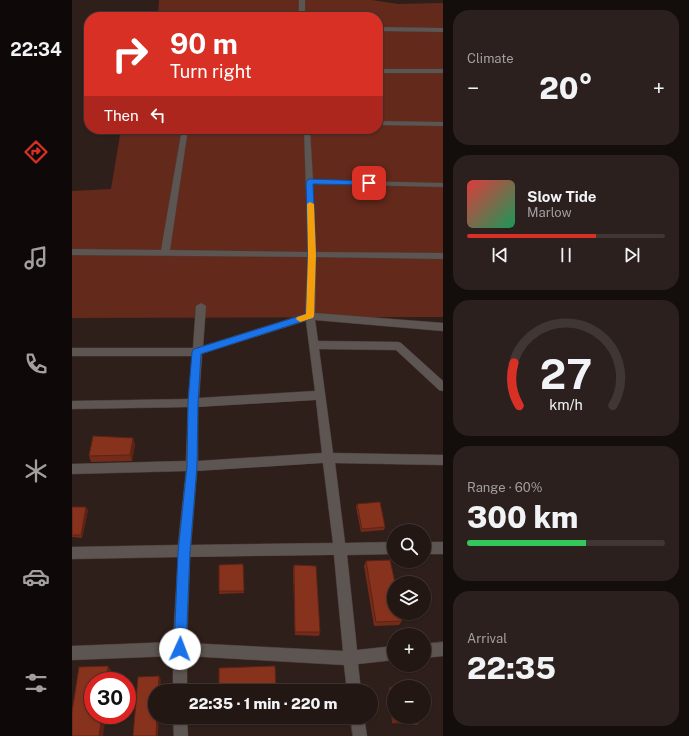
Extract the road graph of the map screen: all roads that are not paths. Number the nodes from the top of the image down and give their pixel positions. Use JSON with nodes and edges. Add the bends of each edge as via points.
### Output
{"nodes":[{"id":1,"x":302,"y":0,"type":"edge"},
{"id":2,"x":302,"y":12,"type":"edge"},
{"id":3,"x":383,"y":29,"type":"edge"},
{"id":4,"x":443,"y":30,"type":"edge"},
{"id":5,"x":383,"y":71,"type":"edge"},
{"id":6,"x":443,"y":71,"type":"edge"},
{"id":7,"x":383,"y":123,"type":"edge"},
{"id":8,"x":443,"y":124,"type":"edge"},
{"id":9,"x":184,"y":134,"type":"edge"},
{"id":10,"x":307,"y":134,"type":"edge"},
{"id":11,"x":309,"y":182,"type":"junction"},
{"id":12,"x":443,"y":185,"type":"edge"},
{"id":13,"x":72,"y":252,"type":"edge"},
{"id":14,"x":165,"y":253,"type":"junction"},
{"id":15,"x":312,"y":255,"type":"junction"},
{"id":16,"x":443,"y":256,"type":"edge"},
{"id":17,"x":201,"y":306,"type":"dead end"},
{"id":18,"x":310,"y":316,"type":"junction"},
{"id":19,"x":443,"y":327,"type":"edge"},
{"id":20,"x":314,"y":345,"type":"junction"},
{"id":21,"x":72,"y":352,"type":"edge"},
{"id":22,"x":197,"y":352,"type":"junction"},
{"id":23,"x":443,"y":387,"type":"edge"},
{"id":24,"x":320,"y":395,"type":"junction"},
{"id":25,"x":193,"y":403,"type":"junction"},
{"id":26,"x":72,"y":405,"type":"edge"},
{"id":27,"x":328,"y":458,"type":"junction"},
{"id":28,"x":443,"y":460,"type":"edge"},
{"id":29,"x":192,"y":466,"type":"junction"},
{"id":30,"x":72,"y":469,"type":"edge"},
{"id":31,"x":387,"y":548,"type":"edge"},
{"id":32,"x":431,"y":548,"type":"edge"},
{"id":33,"x":443,"y":548,"type":"edge"},
{"id":34,"x":340,"y":549,"type":"junction"},
{"id":35,"x":184,"y":552,"type":"junction"},
{"id":36,"x":72,"y":553,"type":"edge"},
{"id":37,"x":180,"y":649,"type":"junction"},
{"id":38,"x":443,"y":649,"type":"edge"},
{"id":39,"x":431,"y":650,"type":"edge"},
{"id":40,"x":72,"y":653,"type":"edge"},
{"id":41,"x":387,"y":655,"type":"edge"},
{"id":42,"x":350,"y":658,"type":"junction"},
{"id":43,"x":180,"y":684,"type":"edge"},
{"id":44,"x":353,"y":684,"type":"edge"},
{"id":45,"x":180,"y":724,"type":"edge"},
{"id":46,"x":359,"y":724,"type":"edge"},
{"id":47,"x":180,"y":736,"type":"edge"},
{"id":48,"x":360,"y":736,"type":"edge"}],
"edges":[{"from":1,"to":2,"type":"street"},
{"from":3,"to":4,"type":"street"},
{"from":5,"to":6,"type":"street"},
{"from":7,"to":8,"type":"street"},
{"from":9,"to":14,"type":"street"},
{"from":10,"to":11,"type":"street"},
{"from":11,"to":12,"type":"street"},
{"from":11,"to":15,"type":"street"},
{"from":13,"to":14,"type":"street"},
{"from":14,"to":15,"type":"street"},
{"from":15,"to":16,"type":"street"},
{"from":15,"to":18,"type":"street"},
{"from":17,"to":22,"type":"street"},
{"from":18,"to":19,"type":"street"},
{"from":18,"to":20,"type":"street"},
{"from":18,"to":22,"type":"street"},
{"from":20,"to":23,"type":"street","via":[[398,346]]},
{"from":20,"to":24,"type":"street"},
{"from":21,"to":22,"type":"street"},
{"from":22,"to":25,"type":"street"},
{"from":24,"to":25,"type":"street"},
{"from":24,"to":27,"type":"street"},
{"from":25,"to":26,"type":"street"},
{"from":25,"to":29,"type":"street"},
{"from":27,"to":28,"type":"street"},
{"from":27,"to":29,"type":"street"},
{"from":27,"to":34,"type":"street"},
{"from":29,"to":30,"type":"street"},
{"from":29,"to":35,"type":"street"},
{"from":31,"to":34,"type":"street"},
{"from":32,"to":33,"type":"street"},
{"from":34,"to":35,"type":"street"},
{"from":34,"to":42,"type":"street"},
{"from":35,"to":36,"type":"street"},
{"from":35,"to":37,"type":"street"},
{"from":37,"to":40,"type":"street"},
{"from":37,"to":42,"type":"street"},
{"from":37,"to":43,"type":"street"},
{"from":38,"to":39,"type":"street"},
{"from":41,"to":42,"type":"street"},
{"from":42,"to":44,"type":"street"},
{"from":45,"to":47,"type":"street"},
{"from":46,"to":48,"type":"street"}]}
